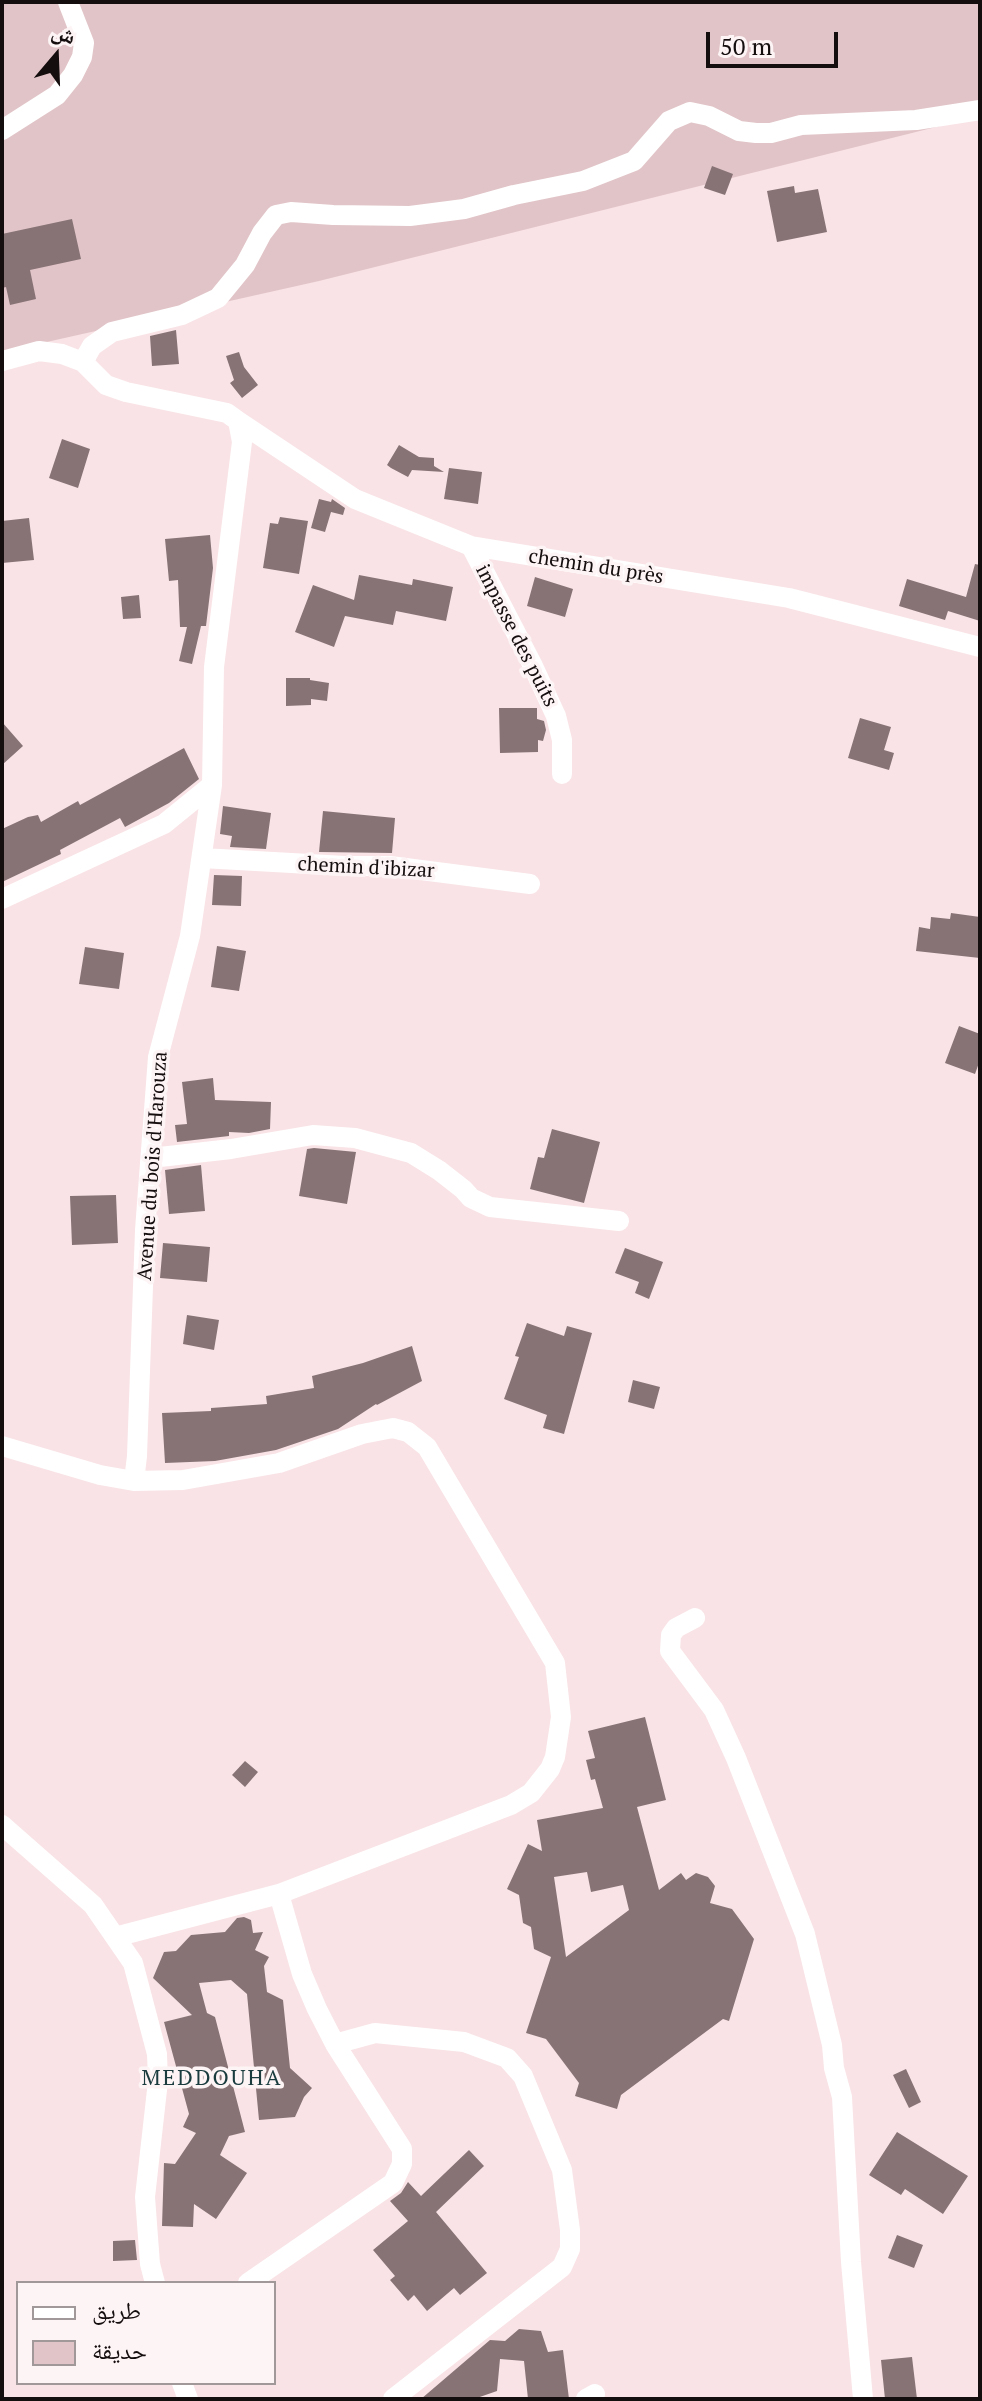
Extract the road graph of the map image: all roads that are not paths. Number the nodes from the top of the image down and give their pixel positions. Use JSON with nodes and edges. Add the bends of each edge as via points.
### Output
{"nodes":[{"id":1,"x":68,"y":2,"type":"edge"},
{"id":2,"x":980,"y":110,"type":"edge"},
{"id":3,"x":2,"y":130,"type":"edge"},
{"id":4,"x":2,"y":361,"type":"edge"},
{"id":5,"x":83,"y":362,"type":"junction"},
{"id":6,"x":238,"y":421,"type":"junction"},
{"id":7,"x":471,"y":546,"type":"junction"},
{"id":8,"x":980,"y":647,"type":"edge"},
{"id":9,"x":562,"y":774,"type":"dead end"},
{"id":10,"x":212,"y":785,"type":"junction"},
{"id":11,"x":202,"y":858,"type":"junction"},
{"id":12,"x":530,"y":884,"type":"dead end"},
{"id":13,"x":2,"y":899,"type":"edge"},
{"id":14,"x":151,"y":1158,"type":"junction"},
{"id":15,"x":619,"y":1221,"type":"dead end"},
{"id":16,"x":2,"y":1446,"type":"edge"},
{"id":17,"x":134,"y":1481,"type":"junction"},
{"id":18,"x":695,"y":1618,"type":"dead end"},
{"id":19,"x":2,"y":1825,"type":"edge"},
{"id":20,"x":279,"y":1894,"type":"junction"},
{"id":21,"x":115,"y":1937,"type":"junction"},
{"id":22,"x":335,"y":2044,"type":"junction"},
{"id":23,"x":154,"y":2281,"type":"edge"},
{"id":24,"x":251,"y":2281,"type":"edge"},
{"id":25,"x":393,"y":2399,"type":"edge"},
{"id":26,"x":863,"y":2399,"type":"edge"}],
"edges":[{"from":1,"to":3,"type":"street","via":[[84,43],[73,75],[57,95]]},
{"from":2,"to":5,"type":"street","via":[[916,120],[801,125],[771,133],[739,131],[690,112],[669,121],[634,161],[583,181],[410,216],[276,215],[218,298],[182,315],[112,332],[92,346]]},
{"from":4,"to":5,"type":"street","via":[[39,351]]},
{"from":5,"to":6,"type":"street","name":"chemin du près","via":[[106,385],[227,413]]},
{"from":6,"to":7,"type":"street","name":"chemin du près","via":[[355,499]]},
{"from":6,"to":10,"type":"street","name":"Avenue du bois d'Harouza","via":[[242,442],[214,667]]},
{"from":7,"to":8,"type":"street","name":"chemin du près","via":[[789,598]]},
{"from":7,"to":9,"type":"street","name":"impasse des puits","via":[[556,716]]},
{"from":10,"to":11,"type":"street","name":"Avenue du bois d'Harouza"},
{"from":10,"to":13,"type":"street","via":[[164,824]]},
{"from":11,"to":12,"type":"street","name":"chemin d'ibizar","via":[[390,866]]},
{"from":11,"to":14,"type":"street","name":"Avenue du bois d'Harouza","via":[[190,936],[158,1057]]},
{"from":14,"to":15,"type":"street","via":[[313,1135],[355,1138],[411,1153],[490,1207]]},
{"from":14,"to":17,"type":"street","name":"Avenue du bois d'Harouza"},
{"from":16,"to":17,"type":"street"},
{"from":17,"to":20,"type":"street","via":[[183,1480],[279,1463],[362,1434],[393,1428],[408,1432],[427,1447],[555,1663],[561,1717],[555,1757],[531,1793]]},
{"from":18,"to":26,"type":"street","via":[[676,1628],[670,1651],[714,1710],[736,1758],[805,1934],[832,2045],[842,2097]]},
{"from":19,"to":21,"type":"street","via":[[93,1905]]},
{"from":20,"to":21,"type":"street"},
{"from":20,"to":22,"type":"street","via":[[302,1974]]},
{"from":21,"to":23,"type":"street","via":[[133,1963],[157,2054],[145,2197]]},
{"from":22,"to":24,"type":"street","via":[[402,2149],[402,2164],[393,2183]]},
{"from":22,"to":25,"type":"street","via":[[375,2033],[464,2042],[507,2058],[523,2076],[562,2170],[570,2249],[562,2267]]}]}
